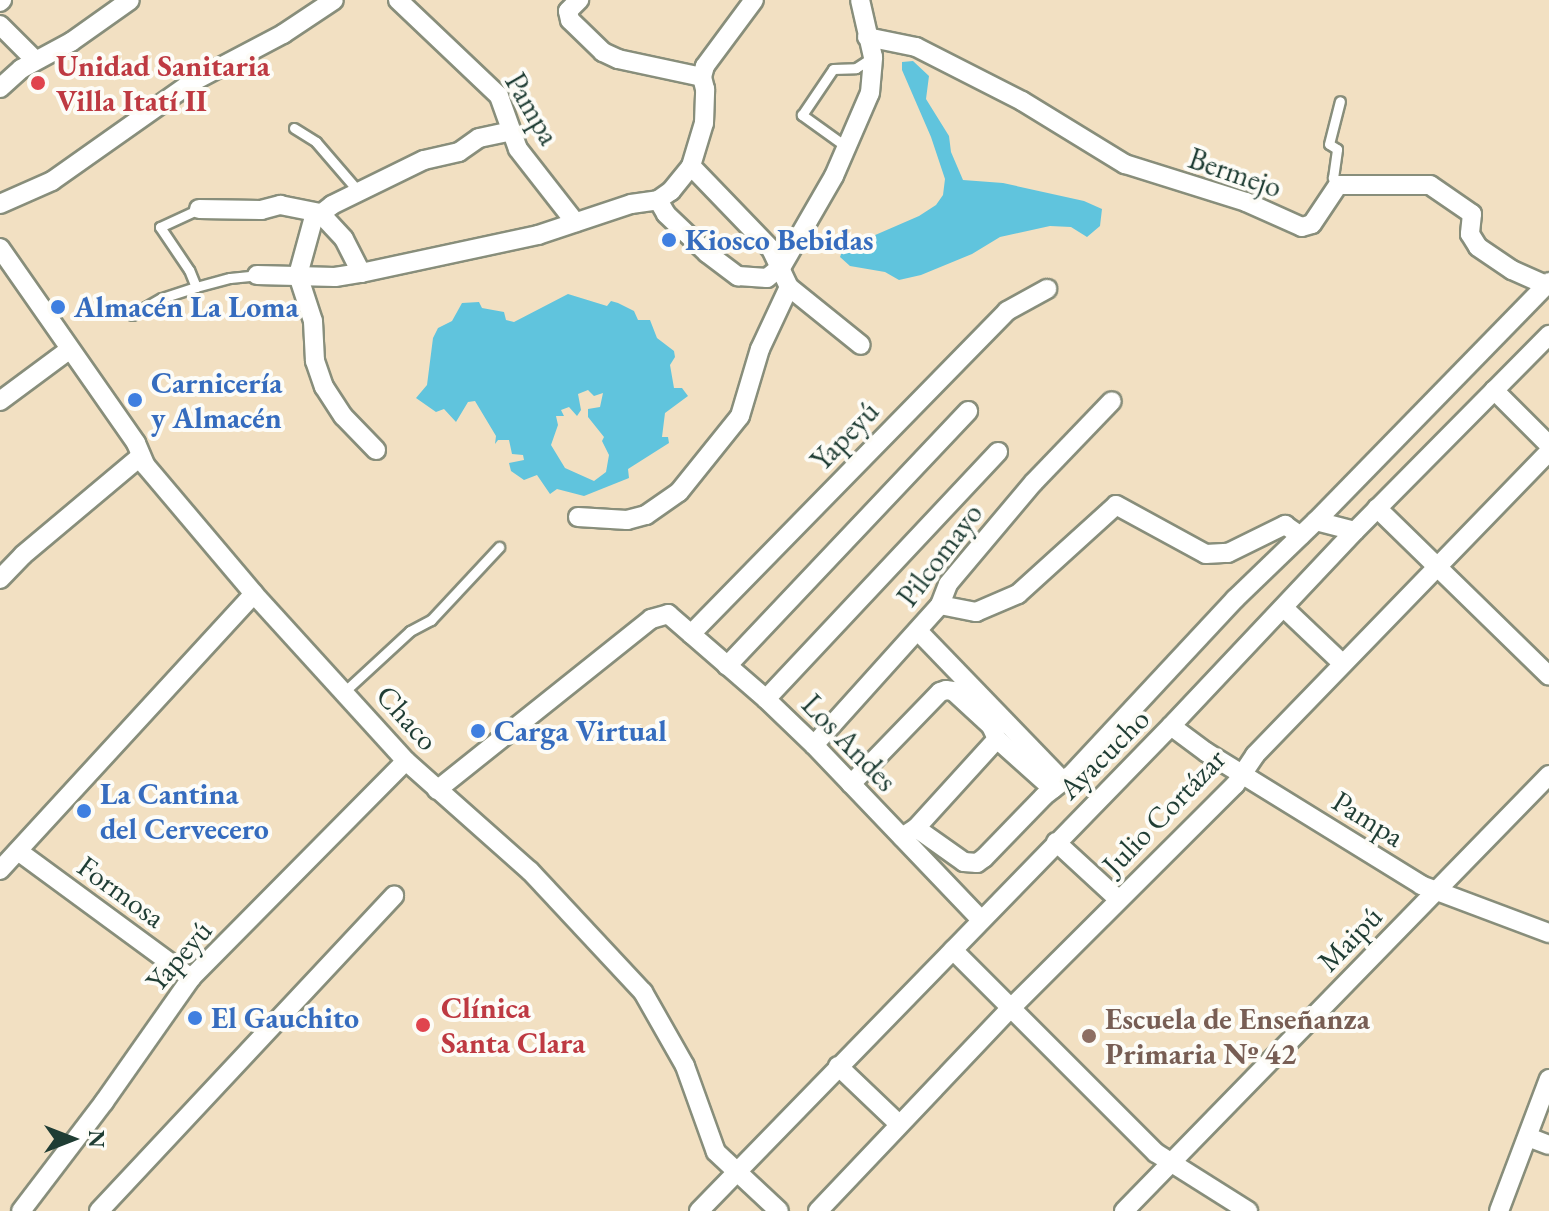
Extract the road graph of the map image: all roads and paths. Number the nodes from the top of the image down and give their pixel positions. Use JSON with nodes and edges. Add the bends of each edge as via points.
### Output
{"nodes":[{"id":1,"x":130,"y":0,"type":"edge"},
{"id":2,"x":334,"y":0,"type":"edge"},
{"id":3,"x":398,"y":0,"type":"edge"},
{"id":4,"x":579,"y":0,"type":"edge"},
{"id":5,"x":754,"y":0,"type":"edge"},
{"id":6,"x":860,"y":0,"type":"edge"},
{"id":7,"x":0,"y":25,"type":"edge"},
{"id":8,"x":867,"y":37,"type":"junction"},
{"id":9,"x":873,"y":57,"type":"junction"},
{"id":10,"x":35,"y":60,"type":"junction"},
{"id":11,"x":702,"y":77,"type":"junction"},
{"id":12,"x":0,"y":88,"type":"edge"},
{"id":13,"x":1340,"y":101,"type":"dead end"},
{"id":14,"x":294,"y":128,"type":"dead end"},
{"id":15,"x":511,"y":131,"type":"junction"},
{"id":16,"x":848,"y":148,"type":"junction"},
{"id":17,"x":691,"y":166,"type":"junction"},
{"id":18,"x":1338,"y":185,"type":"junction"},
{"id":19,"x":359,"y":192,"type":"junction"},
{"id":20,"x":658,"y":200,"type":"junction"},
{"id":21,"x":0,"y":204,"type":"edge"},
{"id":22,"x":199,"y":209,"type":"joint"},
{"id":23,"x":320,"y":213,"type":"junction"},
{"id":24,"x":575,"y":222,"type":"junction"},
{"id":25,"x":0,"y":248,"type":"edge"},
{"id":26,"x":782,"y":266,"type":"junction"},
{"id":27,"x":361,"y":273,"type":"junction"},
{"id":28,"x":257,"y":275,"type":"joint"},
{"id":29,"x":298,"y":275,"type":"junction"},
{"id":30,"x":1548,"y":284,"type":"edge"},
{"id":31,"x":196,"y":287,"type":"junction"},
{"id":32,"x":789,"y":287,"type":"junction"},
{"id":33,"x":1047,"y":289,"type":"dead end"},
{"id":34,"x":132,"y":315,"type":"dead end"},
{"id":35,"x":1549,"y":335,"type":"edge"},
{"id":36,"x":861,"y":345,"type":"dead end"},
{"id":37,"x":69,"y":350,"type":"junction"},
{"id":38,"x":1494,"y":390,"type":"junction"},
{"id":39,"x":0,"y":401,"type":"edge"},
{"id":40,"x":1112,"y":401,"type":"dead end"},
{"id":41,"x":968,"y":411,"type":"dead end"},
{"id":42,"x":1549,"y":445,"type":"edge"},
{"id":43,"x":376,"y":450,"type":"dead end"},
{"id":44,"x":998,"y":452,"type":"dead end"},
{"id":45,"x":1549,"y":452,"type":"edge"},
{"id":46,"x":141,"y":456,"type":"junction"},
{"id":47,"x":1377,"y":508,"type":"junction"},
{"id":48,"x":578,"y":517,"type":"dead end"},
{"id":49,"x":1316,"y":521,"type":"junction"},
{"id":50,"x":1355,"y":531,"type":"junction"},
{"id":51,"x":1301,"y":536,"type":"junction"},
{"id":52,"x":499,"y":547,"type":"dead end"},
{"id":53,"x":1437,"y":567,"type":"junction"},
{"id":54,"x":0,"y":579,"type":"edge"},
{"id":55,"x":254,"y":594,"type":"junction"},
{"id":56,"x":940,"y":605,"type":"junction"},
{"id":57,"x":1284,"y":608,"type":"junction"},
{"id":58,"x":918,"y":631,"type":"junction"},
{"id":59,"x":691,"y":634,"type":"junction"},
{"id":60,"x":1343,"y":664,"type":"junction"},
{"id":61,"x":727,"y":666,"type":"junction"},
{"id":62,"x":1549,"y":676,"type":"edge"},
{"id":63,"x":345,"y":691,"type":"junction"},
{"id":64,"x":766,"y":699,"type":"junction"},
{"id":65,"x":1171,"y":726,"type":"junction"},
{"id":66,"x":997,"y":739,"type":"junction"},
{"id":67,"x":814,"y":745,"type":"junction"},
{"id":68,"x":406,"y":761,"type":"junction"},
{"id":69,"x":1243,"y":773,"type":"junction"},
{"id":70,"x":1549,"y":775,"type":"edge"},
{"id":71,"x":851,"y":784,"type":"junction"},
{"id":72,"x":1058,"y":785,"type":"junction"},
{"id":73,"x":437,"y":790,"type":"junction"},
{"id":74,"x":909,"y":833,"type":"junction"},
{"id":75,"x":1056,"y":842,"type":"junction"},
{"id":76,"x":18,"y":851,"type":"junction"},
{"id":77,"x":0,"y":870,"type":"edge"},
{"id":78,"x":1437,"y":891,"type":"junction"},
{"id":79,"x":394,"y":896,"type":"dead end"},
{"id":80,"x":1118,"y":899,"type":"junction"},
{"id":81,"x":981,"y":920,"type":"junction"},
{"id":82,"x":1549,"y":933,"type":"edge"},
{"id":83,"x":953,"y":950,"type":"junction"},
{"id":84,"x":191,"y":978,"type":"junction"},
{"id":85,"x":1010,"y":1009,"type":"junction"},
{"id":86,"x":838,"y":1066,"type":"junction"},
{"id":87,"x":1549,"y":1079,"type":"edge"},
{"id":88,"x":899,"y":1124,"type":"junction"},
{"id":89,"x":1528,"y":1137,"type":"junction"},
{"id":90,"x":1549,"y":1145,"type":"edge"},
{"id":91,"x":1169,"y":1164,"type":"junction"},
{"id":92,"x":737,"y":1171,"type":"junction"},
{"id":93,"x":21,"y":1211,"type":"edge"},
{"id":94,"x":99,"y":1211,"type":"edge"},
{"id":95,"x":699,"y":1211,"type":"edge"},
{"id":96,"x":779,"y":1211,"type":"edge"},
{"id":97,"x":818,"y":1211,"type":"edge"},
{"id":98,"x":1124,"y":1211,"type":"edge"},
{"id":99,"x":1248,"y":1211,"type":"edge"},
{"id":100,"x":1499,"y":1211,"type":"edge"}],
"edges":[{"from":1,"to":10,"type":"street","via":[[71,42]]},
{"from":2,"to":21,"type":"street","via":[[194,81],[52,181]]},
{"from":3,"to":15,"type":"street","name":"Pampa","via":[[493,88]]},
{"from":4,"to":11,"type":"street","via":[[568,11],[570,20],[603,52]]},
{"from":5,"to":11,"type":"street"},
{"from":6,"to":8,"type":"street"},
{"from":7,"to":10,"type":"street"},
{"from":8,"to":9,"type":"street"},
{"from":8,"to":18,"type":"street","name":"Bermejo","via":[[916,47],[1022,101],[1125,164],[1246,202],[1302,227],[1312,224]]},
{"from":9,"to":16,"type":"street","via":[[870,93]]},
{"from":9,"to":16,"type":"lane","via":[[856,68],[833,69],[802,115]]},
{"from":10,"to":12,"type":"street"},
{"from":11,"to":17,"type":"street","via":[[706,107]]},
{"from":13,"to":18,"type":"lane","via":[[1329,144],[1337,149],[1333,178]]},
{"from":14,"to":19,"type":"lane","via":[[316,142]]},
{"from":15,"to":19,"type":"street","via":[[424,160]]},
{"from":15,"to":24,"type":"street","name":"Pampa","via":[[518,149]]},
{"from":16,"to":26,"type":"street"},
{"from":17,"to":20,"type":"street"},
{"from":17,"to":26,"type":"street"},
{"from":18,"to":30,"type":"street","via":[[1420,183],[1440,189],[1472,214],[1470,234],[1478,247],[1512,270]]},
{"from":19,"to":23,"type":"street"},
{"from":20,"to":24,"type":"street"},
{"from":20,"to":26,"type":"street","via":[[696,243],[738,276],[767,278]]},
{"from":22,"to":23,"type":"street","via":[[261,210],[280,205]]},
{"from":22,"to":31,"type":"lane","via":[[160,227]]},
{"from":23,"to":27,"type":"street","via":[[340,232]]},
{"from":23,"to":29,"type":"street","via":[[307,237]]},
{"from":24,"to":27,"type":"street","via":[[513,241]]},
{"from":25,"to":37,"type":"street","name":"Chaco"},
{"from":26,"to":32,"type":"street"},
{"from":27,"to":29,"type":"street"},
{"from":28,"to":29,"type":"street"},
{"from":28,"to":31,"type":"lane"},
{"from":29,"to":43,"type":"street","via":[[313,321],[315,361],[324,387]]},
{"from":30,"to":49,"type":"street","name":"Ayacucho"},
{"from":31,"to":34,"type":"lane"},
{"from":32,"to":36,"type":"street"},
{"from":32,"to":48,"type":"street","via":[[760,349],[740,416],[679,492],[646,515],[627,520]]},
{"from":33,"to":59,"type":"street","name":"Yapeyú","via":[[1007,311]]},
{"from":35,"to":38,"type":"street","name":"Ayacucho"},
{"from":37,"to":39,"type":"street"},
{"from":37,"to":46,"type":"street","name":"Chaco"},
{"from":38,"to":42,"type":"street"},
{"from":38,"to":47,"type":"street","name":"Ayacucho"},
{"from":40,"to":56,"type":"street","name":"Pilcomayo","via":[[1034,482],[948,584]]},
{"from":41,"to":61,"type":"street"},
{"from":44,"to":64,"type":"street"},
{"from":45,"to":53,"type":"street","name":"Julio Cortázar"},
{"from":46,"to":54,"type":"street"},
{"from":46,"to":55,"type":"street","name":"Chaco"},
{"from":47,"to":50,"type":"street","name":"Ayacucho"},
{"from":47,"to":53,"type":"street"},
{"from":49,"to":50,"type":"street"},
{"from":49,"to":51,"type":"street","name":"Ayacucho"},
{"from":50,"to":57,"type":"street","name":"Ayacucho"},
{"from":51,"to":56,"type":"street","via":[[1285,525],[1228,553],[1206,554],[1116,505],[1018,594],[976,612]]},
{"from":51,"to":72,"type":"street","name":"Ayacucho"},
{"from":52,"to":63,"type":"lane","via":[[431,620],[410,631]]},
{"from":53,"to":60,"type":"street","name":"Julio Cortázar"},
{"from":53,"to":62,"type":"street"},
{"from":55,"to":63,"type":"street","name":"Chaco"},
{"from":55,"to":76,"type":"street"},
{"from":56,"to":58,"type":"street","name":"Pilcomayo"},
{"from":57,"to":60,"type":"street"},
{"from":57,"to":65,"type":"street","name":"Ayacucho"},
{"from":58,"to":67,"type":"street","name":"Pilcomayo"},
{"from":58,"to":72,"type":"street"},
{"from":59,"to":61,"type":"street","name":"Los Andes"},
{"from":59,"to":73,"type":"street","name":"Los Andes","via":[[668,614],[651,619]]},
{"from":60,"to":69,"type":"street","name":"Julio Cortázar"},
{"from":61,"to":64,"type":"street","name":"Los Andes"},
{"from":63,"to":68,"type":"street","name":"Chaco"},
{"from":64,"to":67,"type":"street","name":"Los Andes"},
{"from":65,"to":69,"type":"street","name":"Pampa"},
{"from":65,"to":75,"type":"street","name":"Ayacucho"},
{"from":66,"to":71,"type":"street","via":[[991,726],[946,690]]},
{"from":66,"to":72,"type":"street"},
{"from":66,"to":74,"type":"street"},
{"from":67,"to":71,"type":"street","name":"Los Andes"},
{"from":68,"to":73,"type":"street","name":"Chaco"},
{"from":68,"to":84,"type":"street","name":"Yapeyú"},
{"from":69,"to":78,"type":"street","name":"Pampa"},
{"from":69,"to":80,"type":"street","name":"Julio Cortázar"},
{"from":70,"to":78,"type":"street","name":"Maipú"},
{"from":71,"to":74,"type":"street","name":"Los Andes"},
{"from":72,"to":74,"type":"street","name":"Ayacucho","via":[[977,863],[964,862]]},
{"from":73,"to":92,"type":"street","name":"Chaco","via":[[530,871],[643,992],[685,1066],[716,1152]]},
{"from":74,"to":81,"type":"street","name":"Los Andes"},
{"from":75,"to":80,"type":"street"},
{"from":75,"to":81,"type":"street","name":"Ayacucho"},
{"from":76,"to":77,"type":"street"},
{"from":76,"to":84,"type":"street","name":"Formosa"},
{"from":78,"to":82,"type":"street","name":"Pampa"},
{"from":78,"to":91,"type":"street","name":"Maipú"},
{"from":79,"to":94,"type":"street"},
{"from":80,"to":85,"type":"street","name":"Julio Cortázar"},
{"from":81,"to":83,"type":"street","name":"Ayacucho"},
{"from":83,"to":85,"type":"street"},
{"from":83,"to":86,"type":"street","name":"Ayacucho"},
{"from":84,"to":93,"type":"street","name":"Yapeyú"},
{"from":85,"to":88,"type":"street","name":"Julio Cortázar"},
{"from":85,"to":91,"type":"street"},
{"from":86,"to":88,"type":"street"},
{"from":86,"to":92,"type":"street","name":"Ayacucho"},
{"from":87,"to":89,"type":"street"},
{"from":88,"to":97,"type":"street","name":"Julio Cortázar"},
{"from":89,"to":90,"type":"street"},
{"from":89,"to":100,"type":"street"},
{"from":91,"to":98,"type":"street","name":"Maipú"},
{"from":91,"to":99,"type":"street"},
{"from":92,"to":95,"type":"street","name":"Ayacucho"},
{"from":92,"to":96,"type":"street","name":"Chaco"}]}
